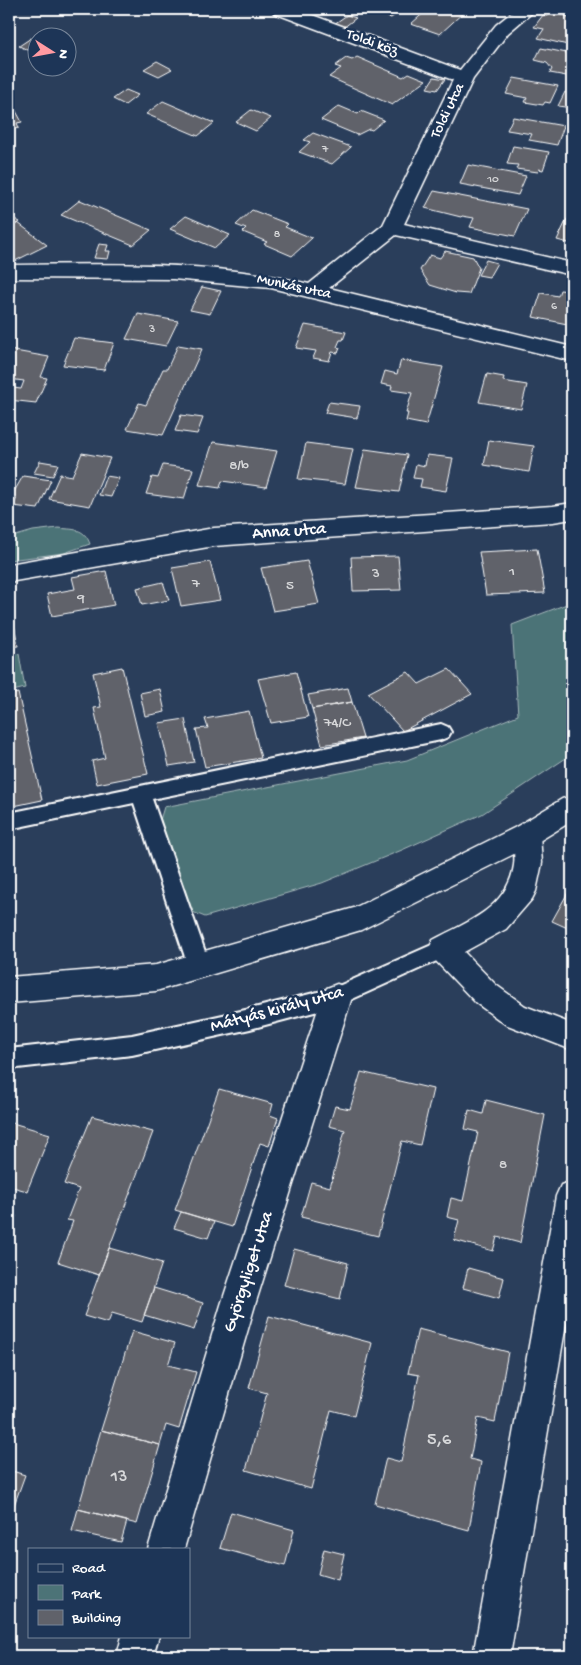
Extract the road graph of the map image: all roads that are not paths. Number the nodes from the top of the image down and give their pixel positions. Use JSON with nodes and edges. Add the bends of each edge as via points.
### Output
{"nodes":[{"id":1,"x":280,"y":9,"type":"edge"},
{"id":2,"x":527,"y":9,"type":"edge"},
{"id":3,"x":565,"y":9,"type":"edge"},
{"id":4,"x":572,"y":10,"type":"edge"},
{"id":5,"x":464,"y":78,"type":"junction"},
{"id":6,"x":392,"y":228,"type":"junction"},
{"id":7,"x":572,"y":269,"type":"edge"},
{"id":8,"x":9,"y":272,"type":"edge"},
{"id":9,"x":313,"y":291,"type":"junction"},
{"id":10,"x":572,"y":354,"type":"edge"},
{"id":11,"x":572,"y":511,"type":"edge"},
{"id":12,"x":9,"y":573,"type":"edge"},
{"id":13,"x":441,"y":732,"type":"dead end"},
{"id":14,"x":141,"y":795,"type":"junction"},
{"id":15,"x":572,"y":808,"type":"edge"},
{"id":16,"x":9,"y":821,"type":"edge"},
{"id":17,"x":526,"y":835,"type":"junction"},
{"id":18,"x":443,"y":949,"type":"junction"},
{"id":19,"x":199,"y":966,"type":"junction"},
{"id":20,"x":9,"y":990,"type":"edge"},
{"id":21,"x":337,"y":997,"type":"junction"},
{"id":22,"x":572,"y":1037,"type":"edge"},
{"id":23,"x":9,"y":1059,"type":"edge"},
{"id":24,"x":572,"y":1196,"type":"edge"},
{"id":25,"x":166,"y":1548,"type":"edge"},
{"id":26,"x":140,"y":1638,"type":"edge"},
{"id":27,"x":135,"y":1656,"type":"edge"},
{"id":28,"x":491,"y":1656,"type":"edge"}],
"edges":[{"from":1,"to":5,"type":"street","name":"Toldi köz"},
{"from":2,"to":5,"type":"street","name":"Toldi utca","via":[[502,29]]},
{"from":3,"to":4,"type":"street"},
{"from":5,"to":6,"type":"street","name":"Toldi utca"},
{"from":6,"to":7,"type":"street"},
{"from":6,"to":9,"type":"street","name":"Toldi utca"},
{"from":8,"to":9,"type":"street","name":"Munkás utca","via":[[118,270],[230,275]]},
{"from":9,"to":10,"type":"street","name":"Munkás utca"},
{"from":11,"to":12,"type":"street","name":"Anna utca","via":[[214,537]]},
{"from":13,"to":14,"type":"lane"},
{"from":14,"to":16,"type":"lane"},
{"from":14,"to":19,"type":"lane"},
{"from":15,"to":17,"type":"street"},
{"from":17,"to":18,"type":"street","name":"Mátyás király utca","via":[[528,863],[522,891],[496,920]]},
{"from":17,"to":19,"type":"street","via":[[361,918]]},
{"from":18,"to":21,"type":"lane","name":"Mátyás király utca"},
{"from":18,"to":22,"type":"street","via":[[486,994],[515,1015]]},
{"from":19,"to":20,"type":"street","via":[[156,978]]},
{"from":21,"to":23,"type":"lane","name":"Mátyás király utca","via":[[132,1045]]},
{"from":21,"to":25,"type":"street","name":"Györgyliget utca","via":[[238,1305]]},
{"from":24,"to":28,"type":"street"},
{"from":26,"to":27,"type":"street"}]}
